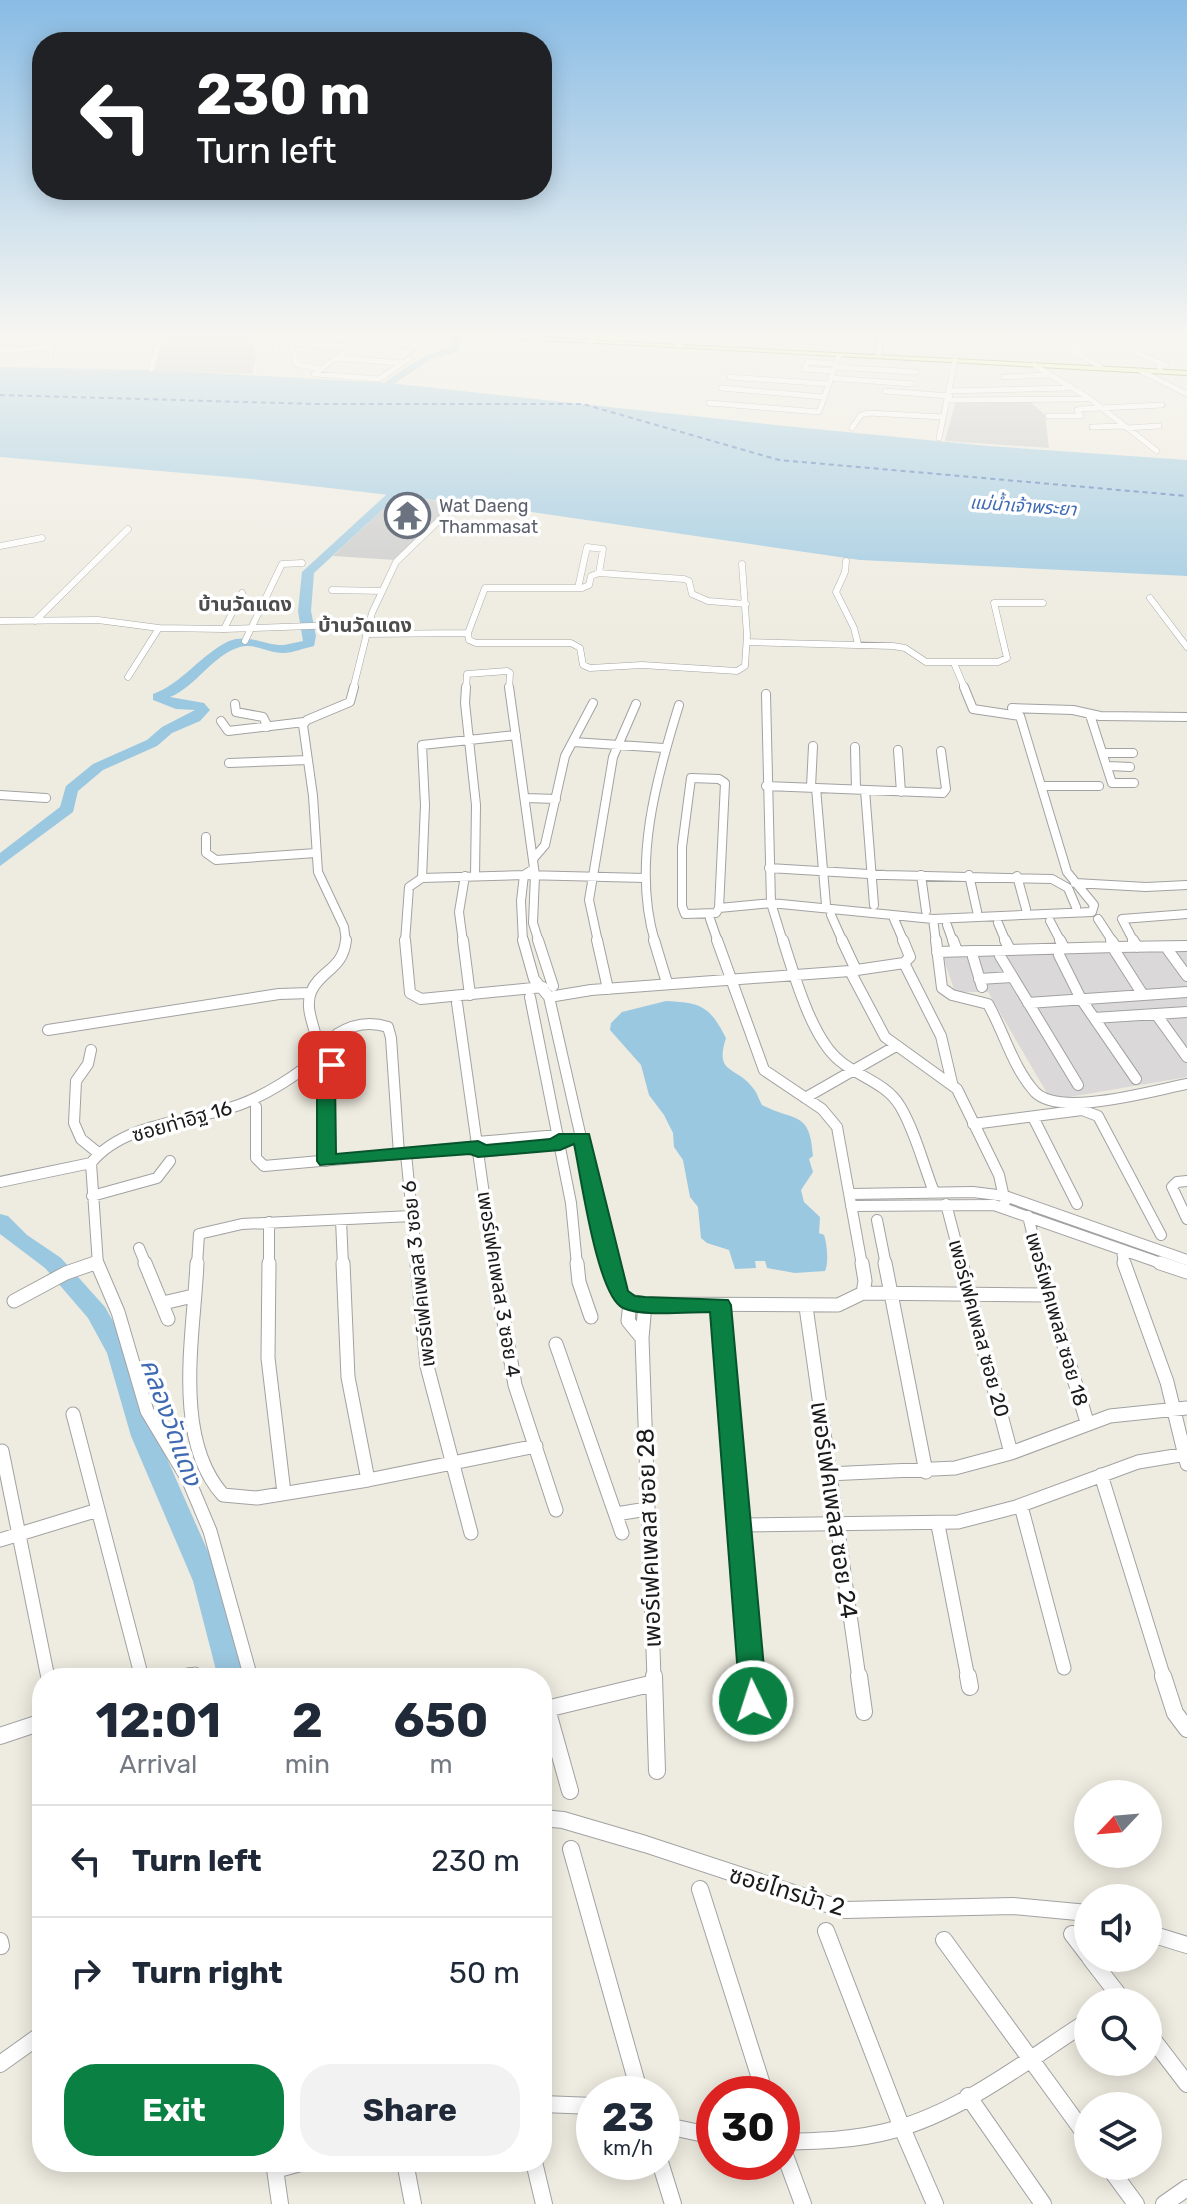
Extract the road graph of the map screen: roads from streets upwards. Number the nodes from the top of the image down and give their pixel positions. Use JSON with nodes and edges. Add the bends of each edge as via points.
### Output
{"nodes":[{"id":1,"x":1140,"y":438,"type":"edge"},
{"id":2,"x":1157,"y":451,"type":"dead end"},
{"id":3,"x":456,"y":504,"type":"dead end"},
{"id":4,"x":128,"y":529,"type":"dead end"},
{"id":5,"x":42,"y":538,"type":"dead end"},
{"id":6,"x":0,"y":546,"type":"edge"},
{"id":7,"x":846,"y":561,"type":"dead end"},
{"id":8,"x":302,"y":563,"type":"dead end"},
{"id":9,"x":742,"y":564,"type":"dead end"},
{"id":10,"x":599,"y":573,"type":"junction"},
{"id":11,"x":578,"y":588,"type":"junction"},
{"id":12,"x":332,"y":590,"type":"dead end"},
{"id":13,"x":382,"y":591,"type":"junction"},
{"id":14,"x":242,"y":593,"type":"dead end"},
{"id":15,"x":1150,"y":598,"type":"dead end"},
{"id":16,"x":1043,"y":603,"type":"dead end"},
{"id":17,"x":746,"y":604,"type":"junction"},
{"id":18,"x":0,"y":621,"type":"edge"},
{"id":19,"x":35,"y":621,"type":"junction"},
{"id":20,"x":159,"y":628,"type":"junction"},
{"id":21,"x":224,"y":629,"type":"junction"},
{"id":22,"x":252,"y":629,"type":"junction"},
{"id":23,"x":367,"y":629,"type":"junction"},
{"id":24,"x":468,"y":633,"type":"junction"},
{"id":25,"x":245,"y":641,"type":"dead end"},
{"id":26,"x":747,"y":642,"type":"junction"},
{"id":27,"x":858,"y":644,"type":"junction"},
{"id":28,"x":1187,"y":647,"type":"edge"},
{"id":29,"x":954,"y":663,"type":"junction"},
{"id":30,"x":128,"y":677,"type":"dead end"},
{"id":31,"x":766,"y":694,"type":"dead end"},
{"id":32,"x":593,"y":703,"type":"dead end"},
{"id":33,"x":970,"y":703,"type":"junction"},
{"id":34,"x":235,"y":704,"type":"dead end"},
{"id":35,"x":636,"y":704,"type":"dead end"},
{"id":36,"x":679,"y":705,"type":"dead end"},
{"id":37,"x":1090,"y":715,"type":"junction"},
{"id":38,"x":1187,"y":717,"type":"edge"},
{"id":39,"x":221,"y":721,"type":"dead end"},
{"id":40,"x":304,"y":722,"type":"junction"},
{"id":41,"x":268,"y":727,"type":"junction"},
{"id":42,"x":516,"y":735,"type":"junction"},
{"id":43,"x":470,"y":739,"type":"junction"},
{"id":44,"x":573,"y":742,"type":"junction"},
{"id":45,"x":618,"y":745,"type":"junction"},
{"id":46,"x":813,"y":746,"type":"dead end"},
{"id":47,"x":855,"y":747,"type":"dead end"},
{"id":48,"x":664,"y":748,"type":"junction"},
{"id":49,"x":898,"y":750,"type":"dead end"},
{"id":50,"x":941,"y":751,"type":"dead end"},
{"id":51,"x":1104,"y":753,"type":"junction"},
{"id":52,"x":1133,"y":753,"type":"dead end"},
{"id":53,"x":308,"y":760,"type":"junction"},
{"id":54,"x":229,"y":763,"type":"dead end"},
{"id":55,"x":1109,"y":766,"type":"junction"},
{"id":56,"x":1130,"y":767,"type":"dead end"},
{"id":57,"x":1134,"y":783,"type":"dead end"},
{"id":58,"x":766,"y":786,"type":"junction"},
{"id":59,"x":1041,"y":786,"type":"junction"},
{"id":60,"x":1099,"y":786,"type":"dead end"},
{"id":61,"x":814,"y":788,"type":"junction"},
{"id":62,"x":861,"y":789,"type":"junction"},
{"id":63,"x":901,"y":792,"type":"junction"},
{"id":64,"x":0,"y":795,"type":"edge"},
{"id":65,"x":46,"y":798,"type":"dead end"},
{"id":66,"x":526,"y":798,"type":"junction"},
{"id":67,"x":556,"y":799,"type":"junction"},
{"id":68,"x":206,"y":837,"type":"dead end"},
{"id":69,"x":316,"y":853,"type":"junction"},
{"id":70,"x":533,"y":859,"type":"junction"},
{"id":71,"x":769,"y":868,"type":"junction"},
{"id":72,"x":823,"y":870,"type":"junction"},
{"id":73,"x":530,"y":873,"type":"junction"},
{"id":74,"x":872,"y":874,"type":"junction"},
{"id":75,"x":921,"y":875,"type":"junction"},
{"id":76,"x":969,"y":875,"type":"junction"},
{"id":77,"x":470,"y":876,"type":"junction"},
{"id":78,"x":592,"y":876,"type":"junction"},
{"id":79,"x":1017,"y":876,"type":"junction"},
{"id":80,"x":422,"y":878,"type":"junction"},
{"id":81,"x":645,"y":878,"type":"junction"},
{"id":82,"x":1075,"y":883,"type":"junction"},
{"id":83,"x":1187,"y":885,"type":"edge"},
{"id":84,"x":771,"y":903,"type":"junction"},
{"id":85,"x":826,"y":905,"type":"dead end"},
{"id":86,"x":874,"y":905,"type":"dead end"},
{"id":87,"x":1076,"y":907,"type":"dead end"},
{"id":88,"x":719,"y":908,"type":"junction"},
{"id":89,"x":1026,"y":909,"type":"dead end"},
{"id":90,"x":977,"y":911,"type":"dead end"},
{"id":91,"x":1187,"y":914,"type":"edge"},
{"id":92,"x":831,"y":915,"type":"dead end"},
{"id":93,"x":930,"y":915,"type":"junction"},
{"id":94,"x":710,"y":919,"type":"dead end"},
{"id":95,"x":894,"y":919,"type":"dead end"},
{"id":96,"x":1098,"y":919,"type":"dead end"},
{"id":97,"x":1050,"y":921,"type":"dead end"},
{"id":98,"x":521,"y":923,"type":"junction"},
{"id":99,"x":533,"y":923,"type":"junction"},
{"id":100,"x":998,"y":923,"type":"dead end"},
{"id":101,"x":947,"y":925,"type":"dead end"},
{"id":102,"x":1187,"y":946,"type":"edge"},
{"id":103,"x":1137,"y":947,"type":"junction"},
{"id":104,"x":1115,"y":949,"type":"junction"},
{"id":105,"x":1010,"y":950,"type":"junction"},
{"id":106,"x":1168,"y":950,"type":"dead end"},
{"id":107,"x":957,"y":951,"type":"junction"},
{"id":108,"x":1061,"y":951,"type":"junction"},
{"id":109,"x":937,"y":952,"type":"junction"},
{"id":110,"x":1000,"y":956,"type":"dead end"},
{"id":111,"x":973,"y":957,"type":"dead end"},
{"id":112,"x":904,"y":963,"type":"junction"},
{"id":113,"x":853,"y":970,"type":"junction"},
{"id":114,"x":794,"y":975,"type":"junction"},
{"id":115,"x":1187,"y":976,"type":"edge"},
{"id":116,"x":1012,"y":977,"type":"junction"},
{"id":117,"x":731,"y":979,"type":"junction"},
{"id":118,"x":667,"y":983,"type":"junction"},
{"id":119,"x":608,"y":989,"type":"junction"},
{"id":120,"x":547,"y":991,"type":"junction"},
{"id":121,"x":1187,"y":992,"type":"edge"},
{"id":122,"x":310,"y":993,"type":"junction"},
{"id":123,"x":470,"y":995,"type":"junction"},
{"id":124,"x":1143,"y":995,"type":"junction"},
{"id":125,"x":530,"y":997,"type":"dead end"},
{"id":126,"x":1081,"y":999,"type":"junction"},
{"id":127,"x":457,"y":1003,"type":"dead end"},
{"id":128,"x":1028,"y":1003,"type":"junction"},
{"id":129,"x":1187,"y":1012,"type":"edge"},
{"id":130,"x":1156,"y":1014,"type":"junction"},
{"id":131,"x":1094,"y":1018,"type":"junction"},
{"id":132,"x":48,"y":1030,"type":"dead end"},
{"id":133,"x":896,"y":1046,"type":"junction"},
{"id":134,"x":91,"y":1050,"type":"dead end"},
{"id":135,"x":1187,"y":1057,"type":"edge"},
{"id":136,"x":854,"y":1069,"type":"junction"},
{"id":137,"x":1136,"y":1079,"type":"dead end"},
{"id":138,"x":952,"y":1083,"type":"junction"},
{"id":139,"x":1187,"y":1084,"type":"edge"},
{"id":140,"x":1078,"y":1085,"type":"dead end"},
{"id":141,"x":805,"y":1098,"type":"junction"},
{"id":142,"x":256,"y":1107,"type":"dead end"},
{"id":143,"x":1033,"y":1117,"type":"junction"},
{"id":144,"x":973,"y":1124,"type":"junction"},
{"id":145,"x":582,"y":1138,"type":"junction"},
{"id":146,"x":559,"y":1140,"type":"junction"},
{"id":147,"x":478,"y":1147,"type":"junction"},
{"id":148,"x":402,"y":1154,"type":"junction"},
{"id":149,"x":94,"y":1157,"type":"junction"},
{"id":150,"x":170,"y":1161,"type":"dead end"},
{"id":151,"x":327,"y":1161,"type":"junction"},
{"id":152,"x":1187,"y":1181,"type":"edge"},
{"id":153,"x":0,"y":1182,"type":"edge"},
{"id":154,"x":934,"y":1192,"type":"junction"},
{"id":155,"x":92,"y":1196,"type":"junction"},
{"id":156,"x":851,"y":1200,"type":"junction"},
{"id":157,"x":1006,"y":1202,"type":"junction"},
{"id":158,"x":946,"y":1204,"type":"junction"},
{"id":159,"x":1077,"y":1204,"type":"dead end"},
{"id":160,"x":412,"y":1216,"type":"junction"},
{"id":161,"x":1028,"y":1216,"type":"junction"},
{"id":162,"x":1187,"y":1219,"type":"edge"},
{"id":163,"x":341,"y":1220,"type":"junction"},
{"id":164,"x":877,"y":1220,"type":"dead end"},
{"id":165,"x":269,"y":1222,"type":"junction"},
{"id":166,"x":1161,"y":1235,"type":"dead end"},
{"id":167,"x":139,"y":1248,"type":"dead end"},
{"id":168,"x":1122,"y":1250,"type":"junction"},
{"id":169,"x":1187,"y":1260,"type":"edge"},
{"id":170,"x":97,"y":1262,"type":"junction"},
{"id":171,"x":1187,"y":1272,"type":"edge"},
{"id":172,"x":863,"y":1293,"type":"junction"},
{"id":173,"x":893,"y":1294,"type":"junction"},
{"id":174,"x":970,"y":1295,"type":"junction"},
{"id":175,"x":1048,"y":1295,"type":"junction"},
{"id":176,"x":193,"y":1296,"type":"junction"},
{"id":177,"x":14,"y":1301,"type":"dead end"},
{"id":178,"x":163,"y":1303,"type":"junction"},
{"id":179,"x":630,"y":1303,"type":"junction"},
{"id":180,"x":645,"y":1304,"type":"junction"},
{"id":181,"x":720,"y":1305,"type":"junction"},
{"id":182,"x":806,"y":1307,"type":"junction"},
{"id":183,"x":591,"y":1317,"type":"dead end"},
{"id":184,"x":168,"y":1319,"type":"dead end"},
{"id":185,"x":642,"y":1338,"type":"junction"},
{"id":186,"x":556,"y":1344,"type":"dead end"},
{"id":187,"x":1187,"y":1408,"type":"edge"},
{"id":188,"x":1172,"y":1409,"type":"junction"},
{"id":189,"x":73,"y":1414,"type":"dead end"},
{"id":190,"x":1087,"y":1422,"type":"junction"},
{"id":191,"x":536,"y":1446,"type":"junction"},
{"id":192,"x":2,"y":1451,"type":"dead end"},
{"id":193,"x":1011,"y":1453,"type":"junction"},
{"id":194,"x":1186,"y":1457,"type":"edge"},
{"id":195,"x":452,"y":1463,"type":"junction"},
{"id":196,"x":926,"y":1472,"type":"junction"},
{"id":197,"x":828,"y":1474,"type":"junction"},
{"id":198,"x":1101,"y":1475,"type":"junction"},
{"id":199,"x":368,"y":1480,"type":"junction"},
{"id":200,"x":284,"y":1493,"type":"junction"},
{"id":201,"x":1021,"y":1506,"type":"junction"},
{"id":202,"x":647,"y":1509,"type":"junction"},
{"id":203,"x":98,"y":1510,"type":"junction"},
{"id":204,"x":556,"y":1510,"type":"dead end"},
{"id":205,"x":616,"y":1514,"type":"junction"},
{"id":206,"x":836,"y":1524,"type":"junction"},
{"id":207,"x":739,"y":1525,"type":"junction"},
{"id":208,"x":938,"y":1525,"type":"junction"},
{"id":209,"x":471,"y":1533,"type":"dead end"},
{"id":210,"x":622,"y":1533,"type":"dead end"},
{"id":211,"x":19,"y":1534,"type":"junction"},
{"id":212,"x":0,"y":1540,"type":"edge"},
{"id":213,"x":46,"y":1668,"type":"edge"},
{"id":214,"x":139,"y":1668,"type":"edge"},
{"id":215,"x":248,"y":1668,"type":"edge"},
{"id":216,"x":1064,"y":1668,"type":"dead end"},
{"id":217,"x":654,"y":1683,"type":"junction"},
{"id":218,"x":970,"y":1687,"type":"dead end"},
{"id":219,"x":552,"y":1708,"type":"edge"},
{"id":220,"x":864,"y":1712,"type":"dead end"},
{"id":221,"x":32,"y":1725,"type":"edge"},
{"id":222,"x":1187,"y":1729,"type":"edge"},
{"id":223,"x":756,"y":1730,"type":"dead end"},
{"id":224,"x":552,"y":1733,"type":"edge"},
{"id":225,"x":0,"y":1736,"type":"edge"},
{"id":226,"x":657,"y":1771,"type":"dead end"},
{"id":227,"x":570,"y":1791,"type":"dead end"},
{"id":228,"x":552,"y":1819,"type":"edge"},
{"id":229,"x":571,"y":1849,"type":"dead end"},
{"id":230,"x":700,"y":1889,"type":"dead end"},
{"id":231,"x":1074,"y":1912,"type":"edge"},
{"id":232,"x":826,"y":1931,"type":"dead end"},
{"id":233,"x":1072,"y":1934,"type":"dead end"},
{"id":234,"x":1074,"y":1937,"type":"edge"},
{"id":235,"x":1162,"y":1937,"type":"edge"},
{"id":236,"x":944,"y":1940,"type":"dead end"},
{"id":237,"x":1187,"y":1945,"type":"edge"},
{"id":238,"x":1074,"y":2030,"type":"edge"},
{"id":239,"x":32,"y":2041,"type":"edge"},
{"id":240,"x":1162,"y":2051,"type":"edge"},
{"id":241,"x":1030,"y":2058,"type":"junction"},
{"id":242,"x":0,"y":2064,"type":"edge"},
{"id":243,"x":635,"y":2076,"type":"edge"},
{"id":244,"x":759,"y":2076,"type":"edge"},
{"id":245,"x":1187,"y":2084,"type":"edge"},
{"id":246,"x":968,"y":2096,"type":"junction"},
{"id":247,"x":552,"y":2104,"type":"edge"},
{"id":248,"x":576,"y":2105,"type":"edge"},
{"id":249,"x":1074,"y":2119,"type":"edge"},
{"id":250,"x":902,"y":2128,"type":"junction"},
{"id":251,"x":800,"y":2142,"type":"edge"},
{"id":252,"x":276,"y":2172,"type":"edge"},
{"id":253,"x":407,"y":2172,"type":"edge"},
{"id":254,"x":536,"y":2172,"type":"edge"},
{"id":255,"x":666,"y":2180,"type":"edge"},
{"id":256,"x":795,"y":2180,"type":"edge"},
{"id":257,"x":1118,"y":2180,"type":"edge"},
{"id":258,"x":1187,"y":2188,"type":"edge"},
{"id":259,"x":280,"y":2204,"type":"edge"},
{"id":260,"x":413,"y":2204,"type":"edge"},
{"id":261,"x":544,"y":2204,"type":"edge"},
{"id":262,"x":673,"y":2204,"type":"edge"},
{"id":263,"x":803,"y":2204,"type":"edge"},
{"id":264,"x":935,"y":2204,"type":"edge"},
{"id":265,"x":1043,"y":2204,"type":"edge"},
{"id":266,"x":1136,"y":2204,"type":"edge"},
{"id":267,"x":1164,"y":2204,"type":"edge"}],
"edges":[{"from":1,"to":2,"type":"street"},
{"from":3,"to":13,"type":"street","via":[[398,559]]},
{"from":4,"to":19,"type":"street"},
{"from":5,"to":6,"type":"street"},
{"from":7,"to":27,"type":"street","via":[[836,592],[852,618]]},
{"from":8,"to":22,"type":"street","via":[[282,564]]},
{"from":9,"to":17,"type":"street"},
{"from":10,"to":11,"type":"street","via":[[591,576],[588,586]]},
{"from":10,"to":11,"type":"street","via":[[604,551],[587,547]]},
{"from":10,"to":17,"type":"street","via":[[684,579],[699,599]]},
{"from":11,"to":24,"type":"street","via":[[485,588]]},
{"from":12,"to":13,"type":"street"},
{"from":13,"to":23,"type":"street"},
{"from":14,"to":21,"type":"street"},
{"from":15,"to":28,"type":"street"},
{"from":16,"to":29,"type":"street","via":[[994,603],[1007,658]]},
{"from":17,"to":26,"type":"street"},
{"from":18,"to":19,"type":"street"},
{"from":19,"to":20,"type":"street","via":[[98,620]]},
{"from":20,"to":21,"type":"street"},
{"from":20,"to":30,"type":"street"},
{"from":21,"to":22,"type":"street"},
{"from":22,"to":23,"type":"street"},
{"from":22,"to":25,"type":"street"},
{"from":23,"to":24,"type":"street"},
{"from":23,"to":40,"type":"street","via":[[350,702]]},
{"from":24,"to":26,"type":"street","via":[[476,643],[571,643],[580,648],[583,665],[602,669],[642,665],[737,671],[745,666]]},
{"from":26,"to":27,"type":"street"},
{"from":27,"to":29,"type":"street","via":[[900,647],[926,662]]},
{"from":29,"to":33,"type":"street"},
{"from":31,"to":58,"type":"street"},
{"from":32,"to":44,"type":"street"},
{"from":33,"to":37,"type":"street"},
{"from":33,"to":59,"type":"street","via":[[978,711],[1020,716]]},
{"from":34,"to":41,"type":"street","via":[[239,714],[265,718]]},
{"from":35,"to":45,"type":"street"},
{"from":36,"to":48,"type":"street"},
{"from":37,"to":38,"type":"street"},
{"from":37,"to":51,"type":"street"},
{"from":39,"to":41,"type":"street","via":[[228,731]]},
{"from":40,"to":41,"type":"street"},
{"from":40,"to":53,"type":"street"},
{"from":42,"to":43,"type":"street"},
{"from":42,"to":43,"type":"street","via":[[510,673],[472,672],[465,690]]},
{"from":42,"to":66,"type":"street"},
{"from":43,"to":77,"type":"street","via":[[476,805]]},
{"from":43,"to":80,"type":"street","via":[[422,747]]},
{"from":44,"to":45,"type":"street"},
{"from":44,"to":67,"type":"street"},
{"from":45,"to":48,"type":"street"},
{"from":45,"to":78,"type":"street"},
{"from":46,"to":61,"type":"street"},
{"from":47,"to":62,"type":"street"},
{"from":48,"to":81,"type":"street"},
{"from":49,"to":63,"type":"street"},
{"from":50,"to":63,"type":"street","via":[[945,792]]},
{"from":51,"to":52,"type":"street"},
{"from":51,"to":55,"type":"street"},
{"from":53,"to":54,"type":"street"},
{"from":53,"to":69,"type":"street"},
{"from":55,"to":56,"type":"street"},
{"from":55,"to":57,"type":"street","via":[[1112,783]]},
{"from":58,"to":61,"type":"street"},
{"from":58,"to":71,"type":"street"},
{"from":59,"to":60,"type":"street"},
{"from":59,"to":82,"type":"street","via":[[1058,849]]},
{"from":61,"to":62,"type":"street"},
{"from":61,"to":72,"type":"street"},
{"from":62,"to":63,"type":"street"},
{"from":62,"to":74,"type":"street"},
{"from":64,"to":65,"type":"street"},
{"from":66,"to":67,"type":"street"},
{"from":66,"to":70,"type":"street"},
{"from":67,"to":70,"type":"street","via":[[545,845]]},
{"from":68,"to":69,"type":"street","via":[[206,853],[216,860]]},
{"from":69,"to":122,"type":"street","via":[[320,881],[345,922],[345,943],[339,964]]},
{"from":70,"to":73,"type":"street"},
{"from":71,"to":72,"type":"street"},
{"from":71,"to":84,"type":"street"},
{"from":72,"to":74,"type":"street"},
{"from":72,"to":85,"type":"street"},
{"from":73,"to":77,"type":"street"},
{"from":73,"to":78,"type":"street"},
{"from":73,"to":98,"type":"street","via":[[520,890]]},
{"from":73,"to":99,"type":"street"},
{"from":74,"to":75,"type":"street"},
{"from":74,"to":86,"type":"street"},
{"from":75,"to":76,"type":"street"},
{"from":75,"to":93,"type":"street"},
{"from":76,"to":79,"type":"street"},
{"from":76,"to":90,"type":"street"},
{"from":77,"to":80,"type":"street"},
{"from":77,"to":123,"type":"street","via":[[459,912]]},
{"from":78,"to":81,"type":"street"},
{"from":78,"to":119,"type":"street","via":[[589,908]]},
{"from":79,"to":87,"type":"street","via":[[1057,881],[1068,888]]},
{"from":79,"to":89,"type":"street"},
{"from":80,"to":123,"type":"street","via":[[409,887],[405,909],[410,993],[421,999]]},
{"from":81,"to":118,"type":"street","via":[[647,915]]},
{"from":82,"to":83,"type":"street"},
{"from":82,"to":93,"type":"street","via":[[1094,905],[1092,912]]},
{"from":84,"to":88,"type":"street"},
{"from":84,"to":93,"type":"street"},
{"from":84,"to":114,"type":"street"},
{"from":88,"to":88,"type":"street","via":[[709,915],[681,910],[691,778],[725,783]]},
{"from":91,"to":103,"type":"street","via":[[1122,919]]},
{"from":92,"to":113,"type":"street"},
{"from":93,"to":109,"type":"street"},
{"from":94,"to":117,"type":"street"},
{"from":95,"to":112,"type":"street","via":[[910,957]]},
{"from":96,"to":104,"type":"street"},
{"from":97,"to":108,"type":"street"},
{"from":98,"to":99,"type":"street"},
{"from":98,"to":120,"type":"street","via":[[527,957]]},
{"from":99,"to":120,"type":"street"},
{"from":100,"to":105,"type":"street"},
{"from":101,"to":107,"type":"street"},
{"from":102,"to":103,"type":"street"},
{"from":103,"to":104,"type":"street"},
{"from":104,"to":108,"type":"street"},
{"from":104,"to":124,"type":"street"},
{"from":105,"to":107,"type":"street"},
{"from":105,"to":108,"type":"street"},
{"from":106,"to":115,"type":"street"},
{"from":107,"to":109,"type":"street"},
{"from":108,"to":126,"type":"street"},
{"from":109,"to":139,"type":"street","via":[[945,992],[988,1004],[1043,1100],[1064,1104]]},
{"from":110,"to":116,"type":"street"},
{"from":111,"to":116,"type":"street","via":[[980,983]]},
{"from":112,"to":113,"type":"street"},
{"from":112,"to":138,"type":"street","via":[[945,1051]]},
{"from":113,"to":114,"type":"street"},
{"from":113,"to":133,"type":"street","via":[[880,1030]]},
{"from":114,"to":117,"type":"street"},
{"from":114,"to":136,"type":"street","via":[[825,1046]]},
{"from":116,"to":128,"type":"street"},
{"from":117,"to":118,"type":"street"},
{"from":117,"to":141,"type":"street","via":[[764,1070]]},
{"from":118,"to":119,"type":"street"},
{"from":119,"to":120,"type":"street"},
{"from":120,"to":123,"type":"street"},
{"from":120,"to":145,"type":"street"},
{"from":121,"to":124,"type":"street"},
{"from":122,"to":132,"type":"street"},
{"from":122,"to":149,"type":"street","name":"ซอยท่าอิฐ 16","via":[[320,1051],[308,1066],[226,1111],[124,1137]]},
{"from":124,"to":126,"type":"street"},
{"from":125,"to":146,"type":"street"},
{"from":126,"to":128,"type":"street"},
{"from":126,"to":131,"type":"street"},
{"from":127,"to":147,"type":"street","name":"เพอร์เฟคเพลส 3 ซอย 4"},
{"from":128,"to":140,"type":"street"},
{"from":129,"to":130,"type":"street"},
{"from":130,"to":131,"type":"street"},
{"from":130,"to":135,"type":"street"},
{"from":131,"to":137,"type":"street"},
{"from":133,"to":136,"type":"street"},
{"from":133,"to":138,"type":"street"},
{"from":134,"to":149,"type":"street","via":[[76,1081],[74,1123]]},
{"from":136,"to":141,"type":"street"},
{"from":136,"to":154,"type":"street","via":[[899,1104]]},
{"from":138,"to":144,"type":"street"},
{"from":141,"to":156,"type":"street","via":[[837,1127]]},
{"from":142,"to":151,"type":"street","via":[[256,1158],[264,1166]]},
{"from":143,"to":144,"type":"street"},
{"from":143,"to":159,"type":"street"},
{"from":143,"to":166,"type":"street","via":[[1082,1110],[1095,1114]]},
{"from":144,"to":157,"type":"street","via":[[999,1175]]},
{"from":145,"to":146,"type":"street"},
{"from":145,"to":179,"type":"street","via":[[613,1279]]},
{"from":146,"to":147,"type":"street"},
{"from":146,"to":183,"type":"street","via":[[579,1282]]},
{"from":147,"to":148,"type":"street"},
{"from":147,"to":191,"type":"street","name":"เพอร์เฟคเพลส 3 ซอย 4","via":[[506,1345]]},
{"from":148,"to":151,"type":"street"},
{"from":148,"to":151,"type":"street","name":"เพอร์เฟคเพลส 3 ซอย 6","via":[[391,1038],[384,1024],[337,1034],[338,1055],[326,1078]]},
{"from":148,"to":160,"type":"street","name":"เพอร์เฟคเพลส 3 ซอย 6"},
{"from":149,"to":153,"type":"street","name":"ซอยท่าอิฐ 16"},
{"from":149,"to":155,"type":"street"},
{"from":150,"to":155,"type":"street","via":[[157,1178]]},
{"from":152,"to":162,"type":"street","via":[[1172,1187]]},
{"from":154,"to":156,"type":"street"},
{"from":154,"to":157,"type":"street","via":[[973,1192]]},
{"from":155,"to":170,"type":"street"},
{"from":156,"to":158,"type":"street"},
{"from":156,"to":172,"type":"street"},
{"from":157,"to":158,"type":"street"},
{"from":157,"to":161,"type":"street"},
{"from":157,"to":169,"type":"street"},
{"from":158,"to":174,"type":"street","name":"เพอร์เฟคเพลส ซอย 20"},
{"from":160,"to":163,"type":"street"},
{"from":160,"to":195,"type":"street","name":"เพอร์เฟคเพลส 3 ซอย 6","via":[[427,1366]]},
{"from":161,"to":168,"type":"street"},
{"from":161,"to":175,"type":"street","name":"เพอร์เฟคเพลส ซอย 18"},
{"from":163,"to":165,"type":"street"},
{"from":163,"to":199,"type":"street","via":[[348,1377]]},
{"from":164,"to":173,"type":"street"},
{"from":165,"to":176,"type":"street","via":[[199,1234]]},
{"from":165,"to":200,"type":"street","via":[[268,1358]]},
{"from":167,"to":178,"type":"street"},
{"from":168,"to":171,"type":"street"},
{"from":168,"to":188,"type":"street"},
{"from":170,"to":177,"type":"street"},
{"from":170,"to":215,"type":"street","via":[[118,1312],[147,1411],[189,1481],[210,1531]]},
{"from":172,"to":173,"type":"street"},
{"from":172,"to":182,"type":"street","via":[[838,1305]]},
{"from":173,"to":174,"type":"street"},
{"from":173,"to":196,"type":"street"},
{"from":174,"to":175,"type":"street"},
{"from":174,"to":193,"type":"street","name":"เพอร์เฟคเพลส ซอย 20"},
{"from":175,"to":190,"type":"street","name":"เพอร์เฟคเพลส ซอย 18"},
{"from":176,"to":178,"type":"street"},
{"from":176,"to":200,"type":"street","via":[[189,1418],[196,1447],[223,1495]]},
{"from":178,"to":184,"type":"street"},
{"from":179,"to":180,"type":"street"},
{"from":179,"to":185,"type":"street","via":[[628,1321]]},
{"from":180,"to":181,"type":"street"},
{"from":180,"to":185,"type":"street","name":"เพอร์เฟคเพลส ซอย 28"},
{"from":181,"to":182,"type":"street"},
{"from":181,"to":207,"type":"street"},
{"from":182,"to":197,"type":"street","name":"เพอร์เฟคเพลส ซอย 24"},
{"from":185,"to":202,"type":"street","name":"เพอร์เฟคเพลส ซอย 28"},
{"from":186,"to":205,"type":"street"},
{"from":187,"to":188,"type":"street"},
{"from":188,"to":190,"type":"street"},
{"from":188,"to":194,"type":"street"},
{"from":189,"to":203,"type":"street"},
{"from":190,"to":193,"type":"street"},
{"from":191,"to":195,"type":"street"},
{"from":191,"to":204,"type":"street","name":"เพอร์เฟคเพลส 3 ซอย 4"},
{"from":192,"to":211,"type":"street"},
{"from":193,"to":196,"type":"street"},
{"from":194,"to":198,"type":"street","via":[[1131,1464]]},
{"from":195,"to":199,"type":"street"},
{"from":195,"to":209,"type":"street","name":"เพอร์เฟคเพลส 3 ซอย 6"},
{"from":196,"to":197,"type":"street"},
{"from":197,"to":206,"type":"street","name":"เพอร์เฟคเพลส ซอย 24"},
{"from":198,"to":201,"type":"street"},
{"from":198,"to":222,"type":"street","via":[[1175,1713]]},
{"from":199,"to":200,"type":"street"},
{"from":201,"to":208,"type":"street"},
{"from":201,"to":216,"type":"street"},
{"from":202,"to":205,"type":"street"},
{"from":202,"to":217,"type":"street","name":"เพอร์เฟคเพลส ซอย 28"},
{"from":203,"to":211,"type":"street"},
{"from":203,"to":214,"type":"street"},
{"from":205,"to":210,"type":"street"},
{"from":206,"to":207,"type":"street"},
{"from":206,"to":208,"type":"street"},
{"from":206,"to":220,"type":"street","name":"เพอร์เฟคเพลส ซอย 24"},
{"from":207,"to":223,"type":"street"},
{"from":208,"to":218,"type":"street"},
{"from":211,"to":212,"type":"street"},
{"from":211,"to":213,"type":"street"},
{"from":217,"to":219,"type":"street"},
{"from":217,"to":226,"type":"street","name":"เพอร์เฟคเพลส ซอย 28"},
{"from":221,"to":225,"type":"street"},
{"from":224,"to":227,"type":"street"},
{"from":228,"to":231,"type":"street","name":"ซอยไทรม้า 2","via":[[845,1910],[1013,1906]]},
{"from":229,"to":243,"type":"street"},
{"from":230,"to":244,"type":"street"},
{"from":232,"to":250,"type":"street"},
{"from":233,"to":234,"type":"street"},
{"from":235,"to":237,"type":"street"},
{"from":236,"to":241,"type":"street"},
{"from":238,"to":241,"type":"street"},
{"from":239,"to":242,"type":"street"},
{"from":240,"to":245,"type":"street"},
{"from":241,"to":246,"type":"street"},
{"from":241,"to":249,"type":"street"},
{"from":246,"to":250,"type":"street"},
{"from":246,"to":265,"type":"street"},
{"from":247,"to":248,"type":"street"},
{"from":250,"to":251,"type":"street"},
{"from":250,"to":264,"type":"street"},
{"from":252,"to":259,"type":"street"},
{"from":253,"to":260,"type":"street"},
{"from":254,"to":261,"type":"street"},
{"from":255,"to":262,"type":"street"},
{"from":256,"to":263,"type":"street"},
{"from":257,"to":266,"type":"street"},
{"from":258,"to":267,"type":"street"}]}
